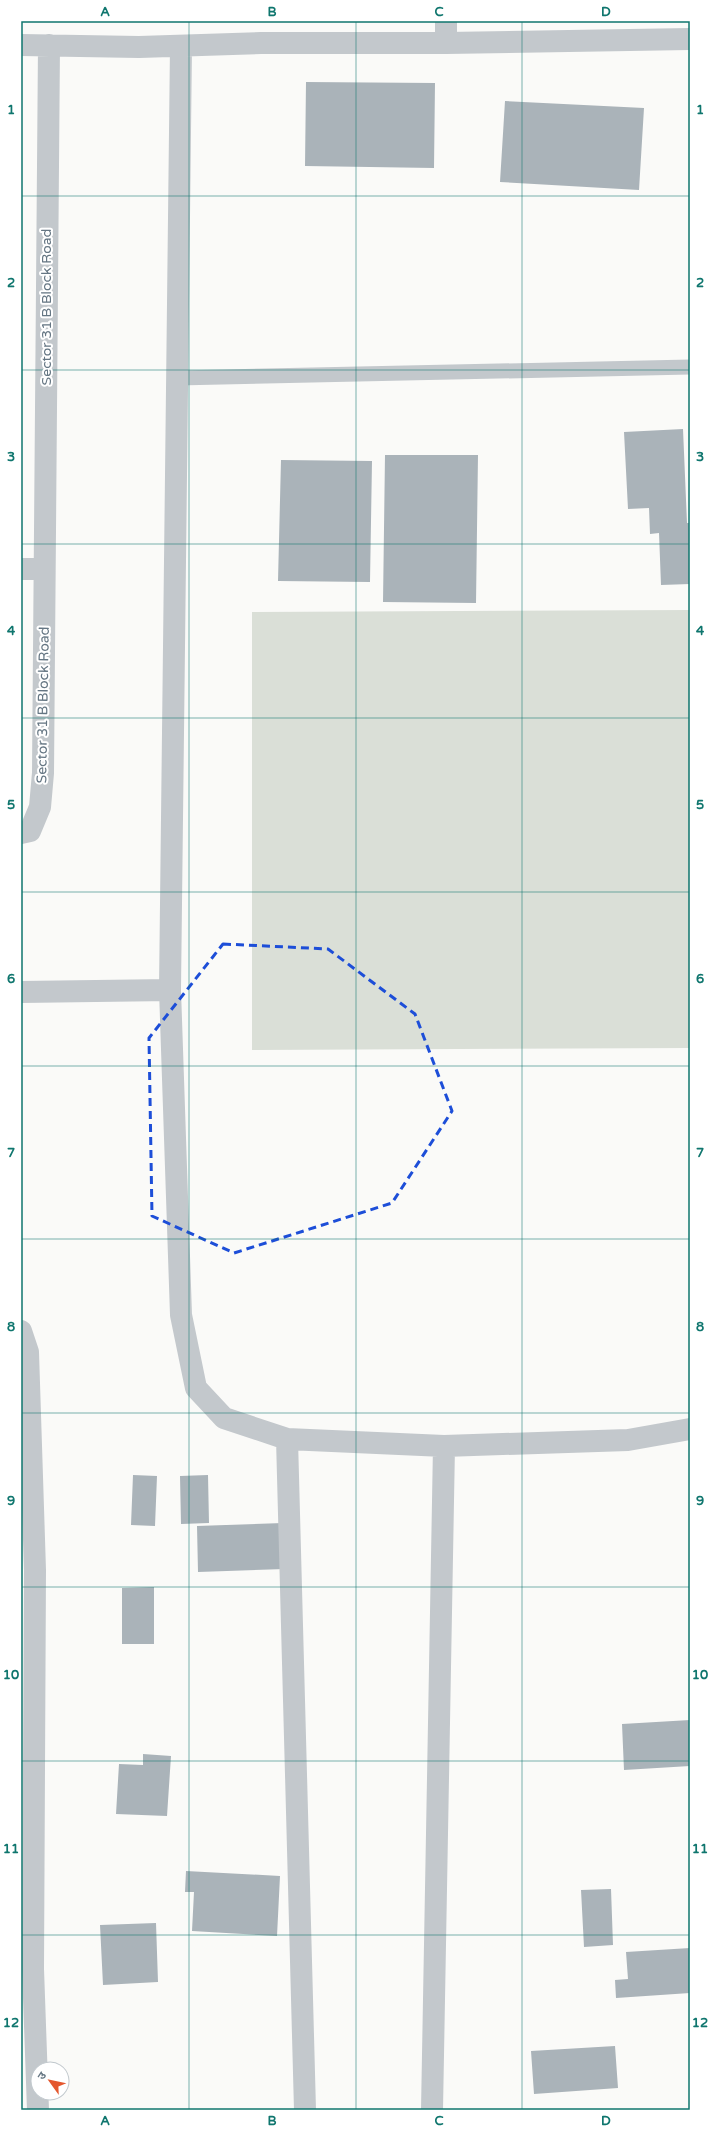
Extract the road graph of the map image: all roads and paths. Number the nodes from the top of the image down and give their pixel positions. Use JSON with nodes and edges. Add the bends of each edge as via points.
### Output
{"nodes":[{"id":1,"x":446,"y":21,"type":"edge"},
{"id":2,"x":690,"y":39,"type":"edge"},
{"id":3,"x":446,"y":43,"type":"junction"},
{"id":4,"x":21,"y":45,"type":"edge"},
{"id":5,"x":48,"y":45,"type":"junction"},
{"id":6,"x":182,"y":46,"type":"junction"},
{"id":7,"x":690,"y":367,"type":"edge"},
{"id":8,"x":176,"y":378,"type":"junction"},
{"id":9,"x":21,"y":569,"type":"edge"},
{"id":10,"x":44,"y":569,"type":"junction"},
{"id":11,"x":21,"y":833,"type":"edge"},
{"id":12,"x":170,"y":990,"type":"junction"},
{"id":13,"x":21,"y":992,"type":"edge"},
{"id":14,"x":21,"y":1331,"type":"edge"},
{"id":15,"x":690,"y":1429,"type":"edge"},
{"id":16,"x":287,"y":1439,"type":"junction"},
{"id":17,"x":444,"y":1446,"type":"junction"},
{"id":18,"x":28,"y":1570,"type":"edge"},
{"id":19,"x":27,"y":1969,"type":"edge"},
{"id":20,"x":38,"y":2110,"type":"edge"},
{"id":21,"x":305,"y":2110,"type":"edge"},
{"id":22,"x":432,"y":2110,"type":"edge"}],
"edges":[{"from":1,"to":3,"type":"street"},
{"from":2,"to":3,"type":"street"},
{"from":3,"to":6,"type":"street","via":[[261,43]]},
{"from":4,"to":5,"type":"street"},
{"from":5,"to":6,"type":"street"},
{"from":5,"to":10,"type":"street","name":"Sector 31 B Block Road"},
{"from":6,"to":8,"type":"street"},
{"from":7,"to":8,"type":"lane"},
{"from":8,"to":12,"type":"street"},
{"from":9,"to":10,"type":"street"},
{"from":10,"to":11,"type":"street","name":"Sector 31 B Block Road","via":[[43,773],[40,807],[30,831]]},
{"from":12,"to":13,"type":"street"},
{"from":12,"to":16,"type":"street","via":[[182,1315],[196,1388],[224,1418]]},
{"from":14,"to":18,"type":"street","via":[[28,1352]]},
{"from":15,"to":17,"type":"street","via":[[628,1440]]},
{"from":16,"to":17,"type":"street"},
{"from":16,"to":21,"type":"street"},
{"from":17,"to":22,"type":"street"},
{"from":18,"to":19,"type":"street"},
{"from":19,"to":20,"type":"street"}]}
